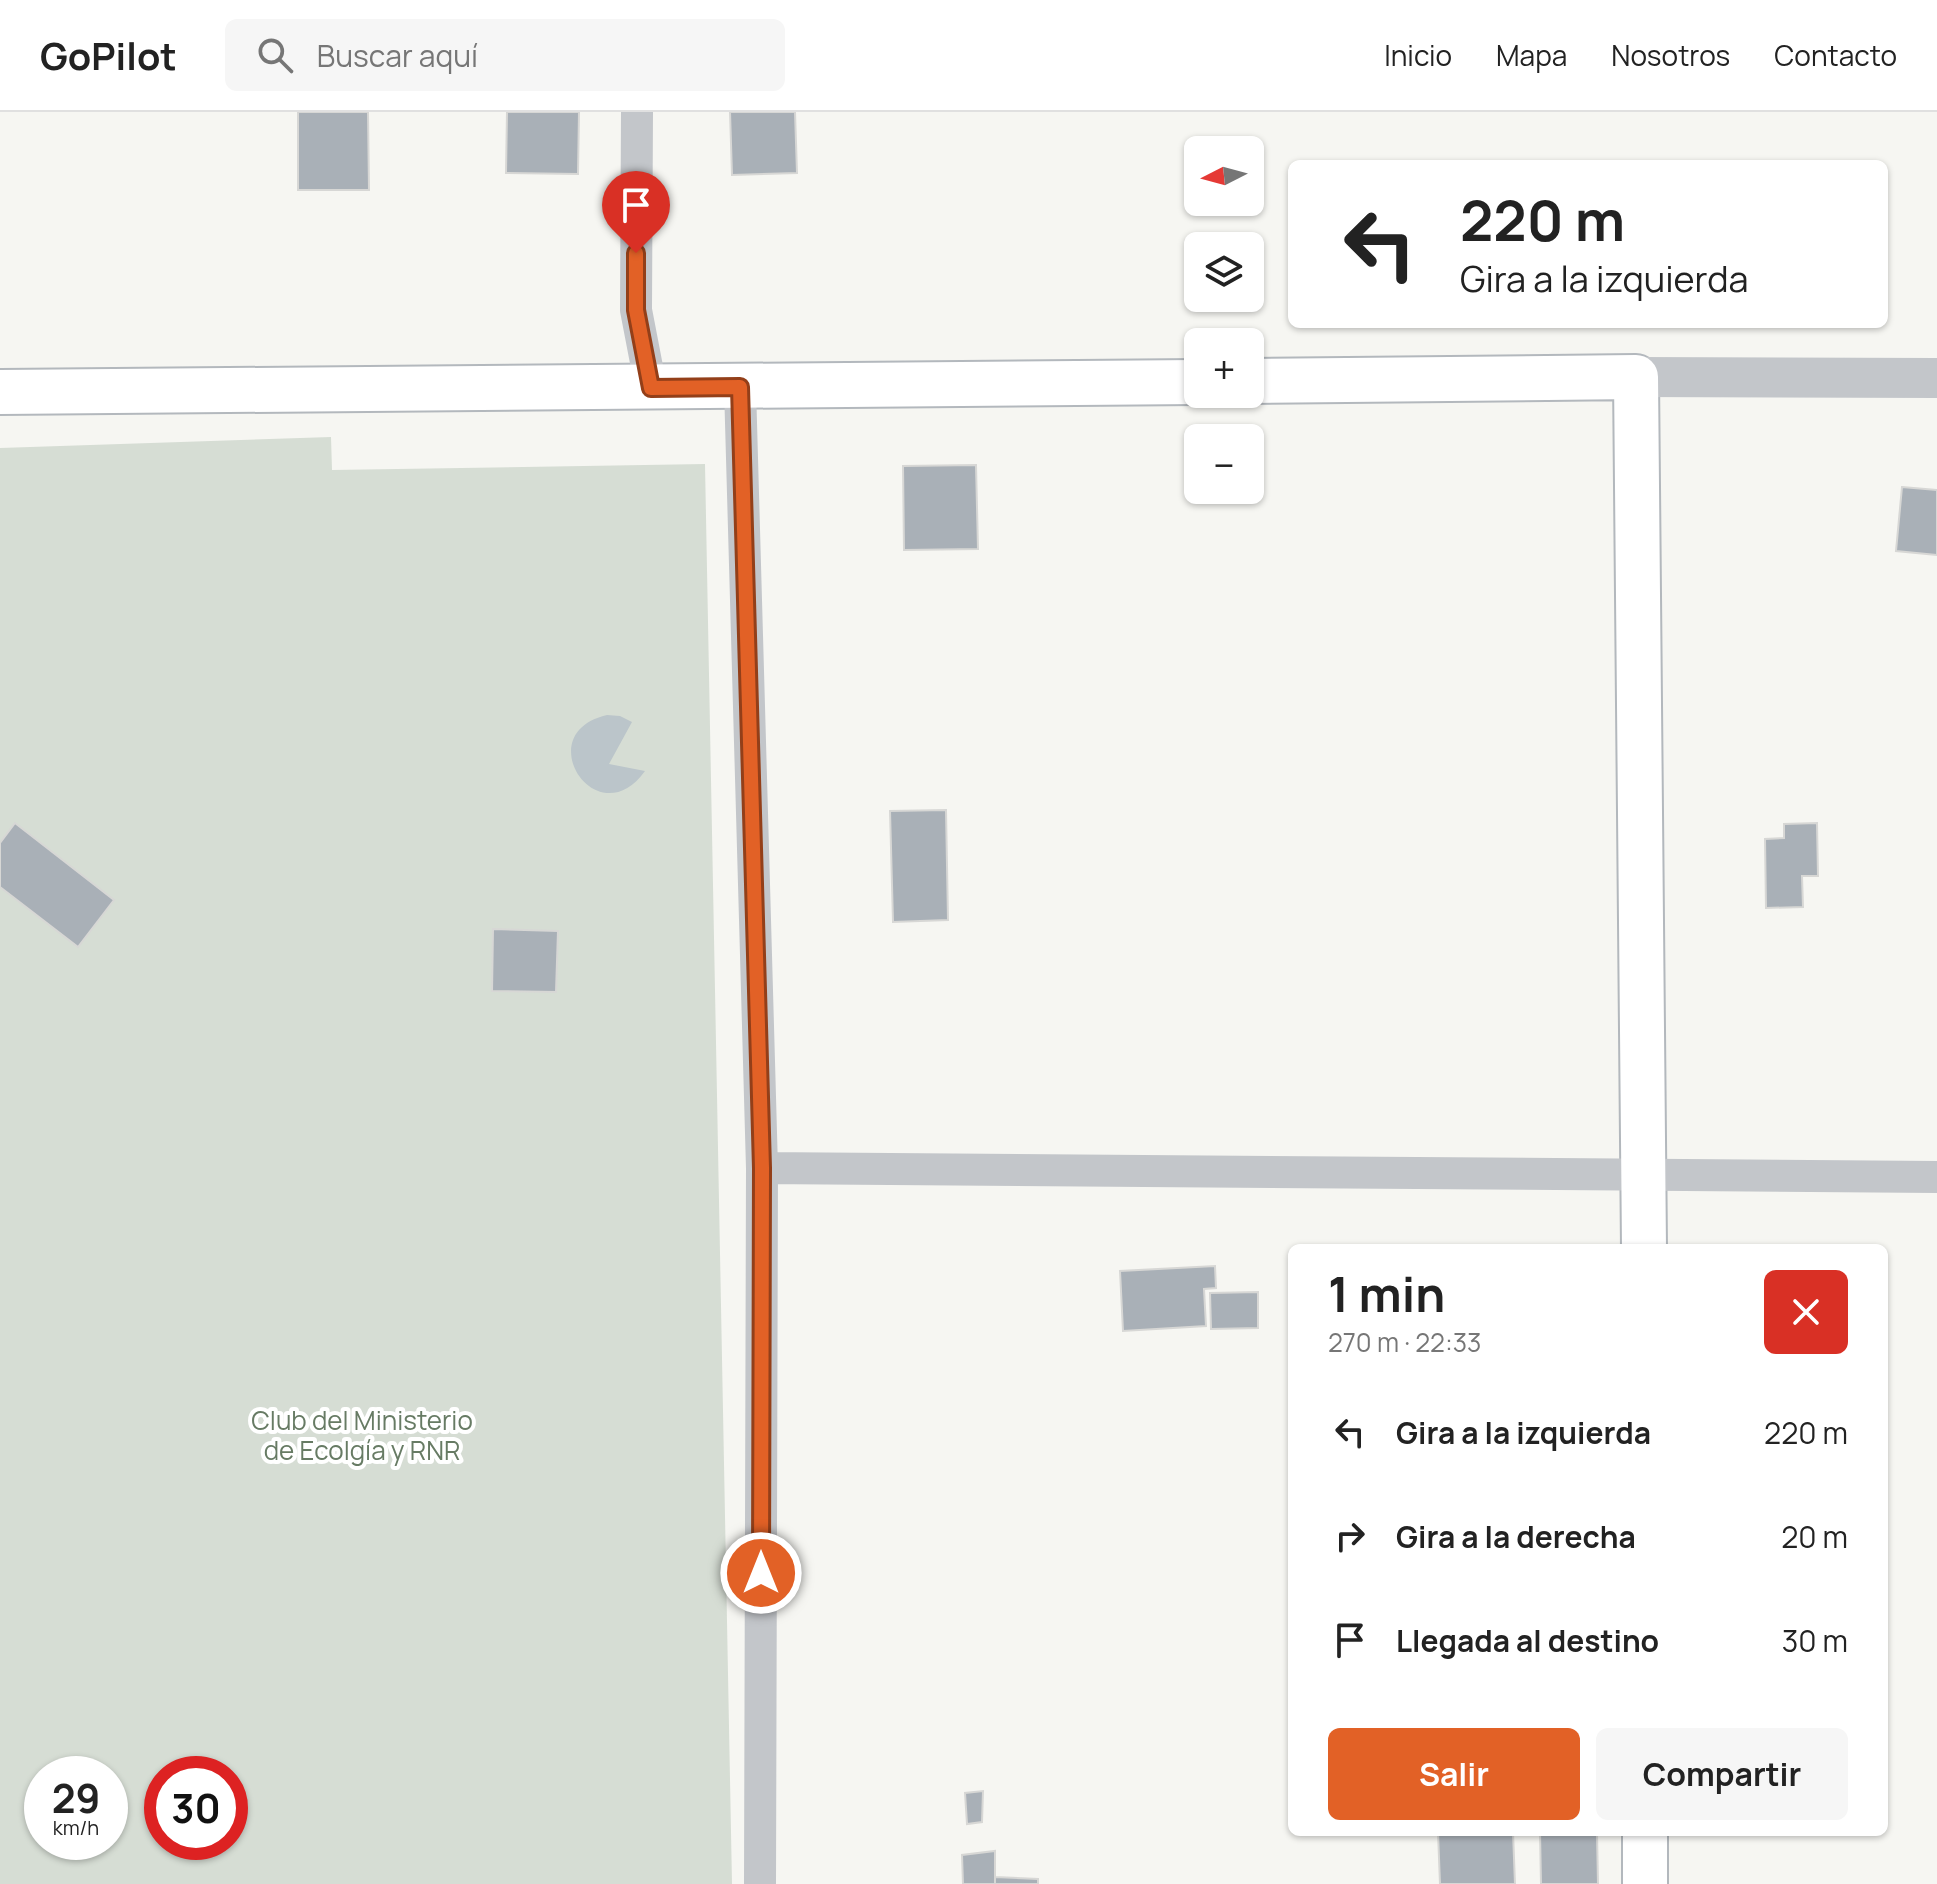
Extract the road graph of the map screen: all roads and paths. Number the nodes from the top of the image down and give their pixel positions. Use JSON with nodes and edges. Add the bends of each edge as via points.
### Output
{"nodes":[{"id":1,"x":637,"y":112,"type":"edge"},
{"id":2,"x":1636,"y":377,"type":"junction"},
{"id":3,"x":1937,"y":378,"type":"edge"},
{"id":4,"x":1264,"y":381,"type":"edge"},
{"id":5,"x":1184,"y":382,"type":"edge"},
{"id":6,"x":740,"y":387,"type":"junction"},
{"id":7,"x":651,"y":388,"type":"junction"},
{"id":8,"x":0,"y":392,"type":"edge"},
{"id":9,"x":762,"y":1168,"type":"junction"},
{"id":10,"x":1644,"y":1176,"type":"junction"},
{"id":11,"x":1937,"y":1177,"type":"edge"},
{"id":12,"x":1644,"y":1244,"type":"edge"},
{"id":13,"x":1645,"y":1836,"type":"edge"},
{"id":14,"x":760,"y":1884,"type":"edge"},
{"id":15,"x":1645,"y":1884,"type":"edge"}],
"edges":[{"from":1,"to":7,"type":"street","via":[[636,310]]},
{"from":2,"to":3,"type":"street"},
{"from":2,"to":4,"type":"main road"},
{"from":2,"to":10,"type":"main road"},
{"from":5,"to":6,"type":"main road"},
{"from":6,"to":7,"type":"main road"},
{"from":6,"to":9,"type":"street"},
{"from":7,"to":8,"type":"main road"},
{"from":9,"to":10,"type":"street"},
{"from":9,"to":14,"type":"street"},
{"from":10,"to":11,"type":"street"},
{"from":10,"to":12,"type":"main road"},
{"from":13,"to":15,"type":"main road"}]}
